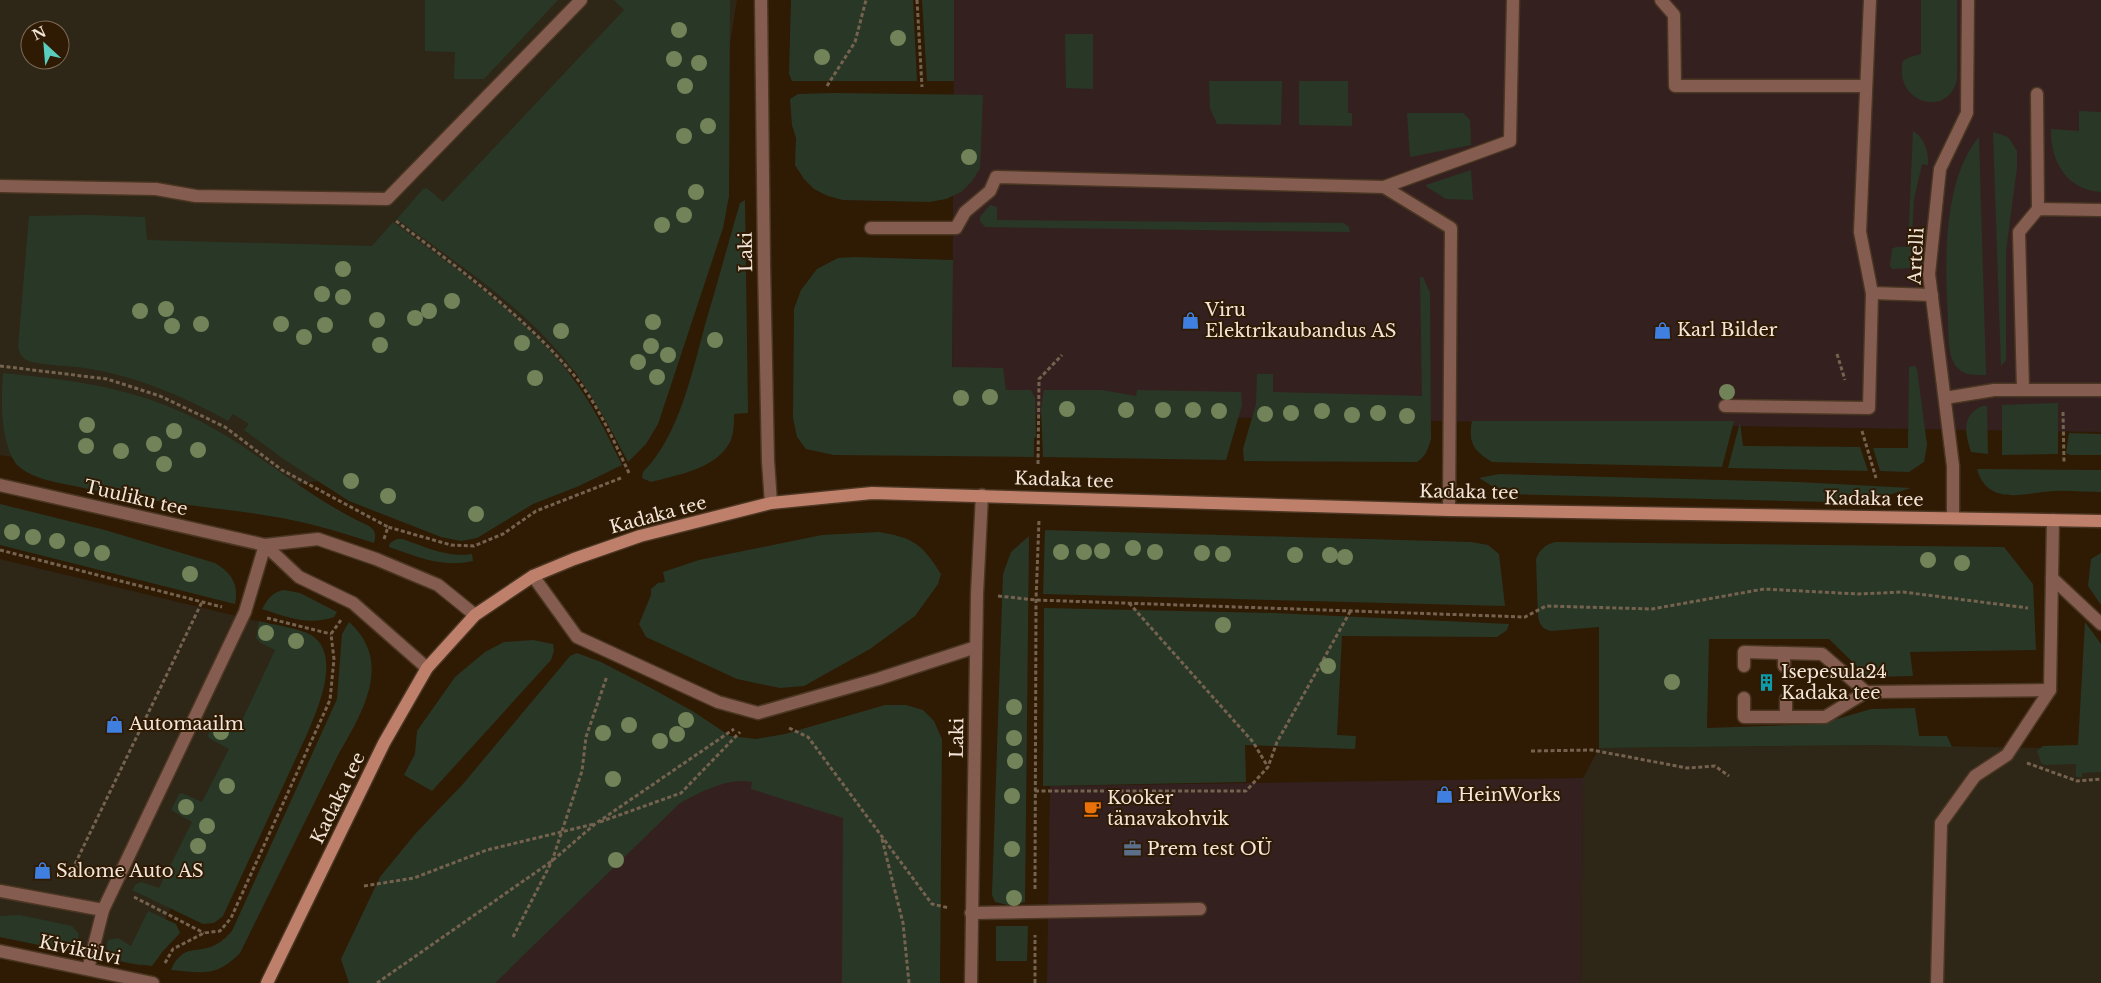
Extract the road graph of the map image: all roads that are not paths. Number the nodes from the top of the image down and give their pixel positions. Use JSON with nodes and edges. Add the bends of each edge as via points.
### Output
{"nodes":[{"id":1,"x":581,"y":0,"type":"edge"},
{"id":2,"x":761,"y":0,"type":"edge"},
{"id":3,"x":1513,"y":0,"type":"edge"},
{"id":4,"x":1661,"y":0,"type":"edge"},
{"id":5,"x":1870,"y":0,"type":"edge"},
{"id":6,"x":1968,"y":0,"type":"edge"},
{"id":7,"x":1866,"y":86,"type":"junction"},
{"id":8,"x":2037,"y":94,"type":"dead end"},
{"id":9,"x":0,"y":186,"type":"edge"},
{"id":10,"x":1384,"y":187,"type":"junction"},
{"id":11,"x":2038,"y":209,"type":"junction"},
{"id":12,"x":2101,"y":210,"type":"edge"},
{"id":13,"x":871,"y":228,"type":"dead end"},
{"id":14,"x":1872,"y":293,"type":"junction"},
{"id":15,"x":1932,"y":295,"type":"junction"},
{"id":16,"x":2023,"y":390,"type":"junction"},
{"id":17,"x":2101,"y":390,"type":"edge"},
{"id":18,"x":1945,"y":398,"type":"junction"},
{"id":19,"x":1725,"y":406,"type":"dead end"},
{"id":20,"x":0,"y":484,"type":"edge"},
{"id":21,"x":982,"y":495,"type":"junction"},
{"id":22,"x":771,"y":503,"type":"junction"},
{"id":23,"x":1449,"y":510,"type":"junction"},
{"id":24,"x":1953,"y":518,"type":"junction"},
{"id":25,"x":2052,"y":520,"type":"junction"},
{"id":26,"x":2101,"y":521,"type":"edge"},
{"id":27,"x":265,"y":545,"type":"junction"},
{"id":28,"x":533,"y":576,"type":"junction"},
{"id":29,"x":2052,"y":578,"type":"junction"},
{"id":30,"x":475,"y":615,"type":"junction"},
{"id":31,"x":2101,"y":624,"type":"edge"},
{"id":32,"x":976,"y":647,"type":"junction"},
{"id":33,"x":1784,"y":652,"type":"junction"},
{"id":34,"x":1744,"y":666,"type":"dead end"},
{"id":35,"x":1784,"y":666,"type":"dead end"},
{"id":36,"x":427,"y":668,"type":"junction"},
{"id":37,"x":2050,"y":690,"type":"junction"},
{"id":38,"x":1866,"y":692,"type":"junction"},
{"id":39,"x":1744,"y":698,"type":"dead end"},
{"id":40,"x":1786,"y":699,"type":"dead end"},
{"id":41,"x":1786,"y":717,"type":"junction"},
{"id":42,"x":0,"y":891,"type":"edge"},
{"id":43,"x":1200,"y":909,"type":"dead end"},
{"id":44,"x":103,"y":910,"type":"junction"},
{"id":45,"x":971,"y":913,"type":"junction"},
{"id":46,"x":0,"y":951,"type":"edge"},
{"id":47,"x":88,"y":969,"type":"junction"},
{"id":48,"x":153,"y":983,"type":"edge"},
{"id":49,"x":267,"y":983,"type":"edge"},
{"id":50,"x":971,"y":983,"type":"edge"},
{"id":51,"x":1938,"y":983,"type":"edge"}],
"edges":[{"from":1,"to":9,"type":"street","via":[[387,199],[196,196],[156,189]]},
{"from":2,"to":22,"type":"street","name":"Laki"},
{"from":3,"to":10,"type":"street","via":[[1510,141]]},
{"from":4,"to":7,"type":"street","via":[[1674,15],[1674,86]]},
{"from":5,"to":7,"type":"street"},
{"from":6,"to":15,"type":"street","name":"Artelli","via":[[1967,113],[1940,169],[1929,274]]},
{"from":7,"to":14,"type":"street","via":[[1860,232]]},
{"from":8,"to":11,"type":"street"},
{"from":10,"to":13,"type":"street","via":[[996,177],[990,191],[965,212],[956,228]]},
{"from":10,"to":23,"type":"street","via":[[1451,228]]},
{"from":11,"to":12,"type":"street"},
{"from":11,"to":16,"type":"street","via":[[2019,232]]},
{"from":14,"to":15,"type":"street"},
{"from":14,"to":19,"type":"street","via":[[1869,408]]},
{"from":15,"to":18,"type":"street","name":"Artelli"},
{"from":16,"to":17,"type":"street"},
{"from":16,"to":18,"type":"street","via":[[1994,390]]},
{"from":18,"to":24,"type":"street","name":"Artelli"},
{"from":20,"to":27,"type":"street","name":"Tuuliku tee"},
{"from":21,"to":22,"type":"main road","name":"Kadaka tee","via":[[872,493]]},
{"from":21,"to":23,"type":"main road","name":"Kadaka tee"},
{"from":21,"to":32,"type":"street","name":"Laki"},
{"from":22,"to":28,"type":"main road","name":"Kadaka tee","via":[[640,536]]},
{"from":23,"to":24,"type":"main road","name":"Kadaka tee"},
{"from":24,"to":25,"type":"main road","name":"Kadaka tee"},
{"from":25,"to":26,"type":"main road","name":"Kadaka tee"},
{"from":25,"to":29,"type":"street"},
{"from":27,"to":30,"type":"street","name":"Tuuliku tee","via":[[318,539],[438,585]]},
{"from":27,"to":36,"type":"street","via":[[299,577],[353,603]]},
{"from":27,"to":44,"type":"street","via":[[246,612]]},
{"from":28,"to":30,"type":"main road","name":"Kadaka tee"},
{"from":28,"to":32,"type":"street","via":[[577,637],[718,702],[758,714]]},
{"from":29,"to":31,"type":"street"},
{"from":29,"to":37,"type":"street"},
{"from":30,"to":36,"type":"main road","name":"Kadaka tee"},
{"from":32,"to":45,"type":"street","name":"Laki"},
{"from":33,"to":34,"type":"street","via":[[1744,652]]},
{"from":33,"to":35,"type":"street"},
{"from":33,"to":38,"type":"street","via":[[1822,654]]},
{"from":36,"to":49,"type":"main road","name":"Kadaka tee","via":[[384,743]]},
{"from":37,"to":38,"type":"street"},
{"from":37,"to":51,"type":"street","via":[[2007,755],[1975,776],[1941,823]]},
{"from":38,"to":41,"type":"street","via":[[1825,717]]},
{"from":39,"to":41,"type":"street","via":[[1744,717]]},
{"from":40,"to":41,"type":"street"},
{"from":42,"to":44,"type":"street"},
{"from":43,"to":45,"type":"street"},
{"from":44,"to":47,"type":"street"},
{"from":45,"to":50,"type":"street","name":"Laki"},
{"from":46,"to":47,"type":"street","name":"Kivikülvi"},
{"from":47,"to":48,"type":"street","name":"Kivikülvi"}]}
